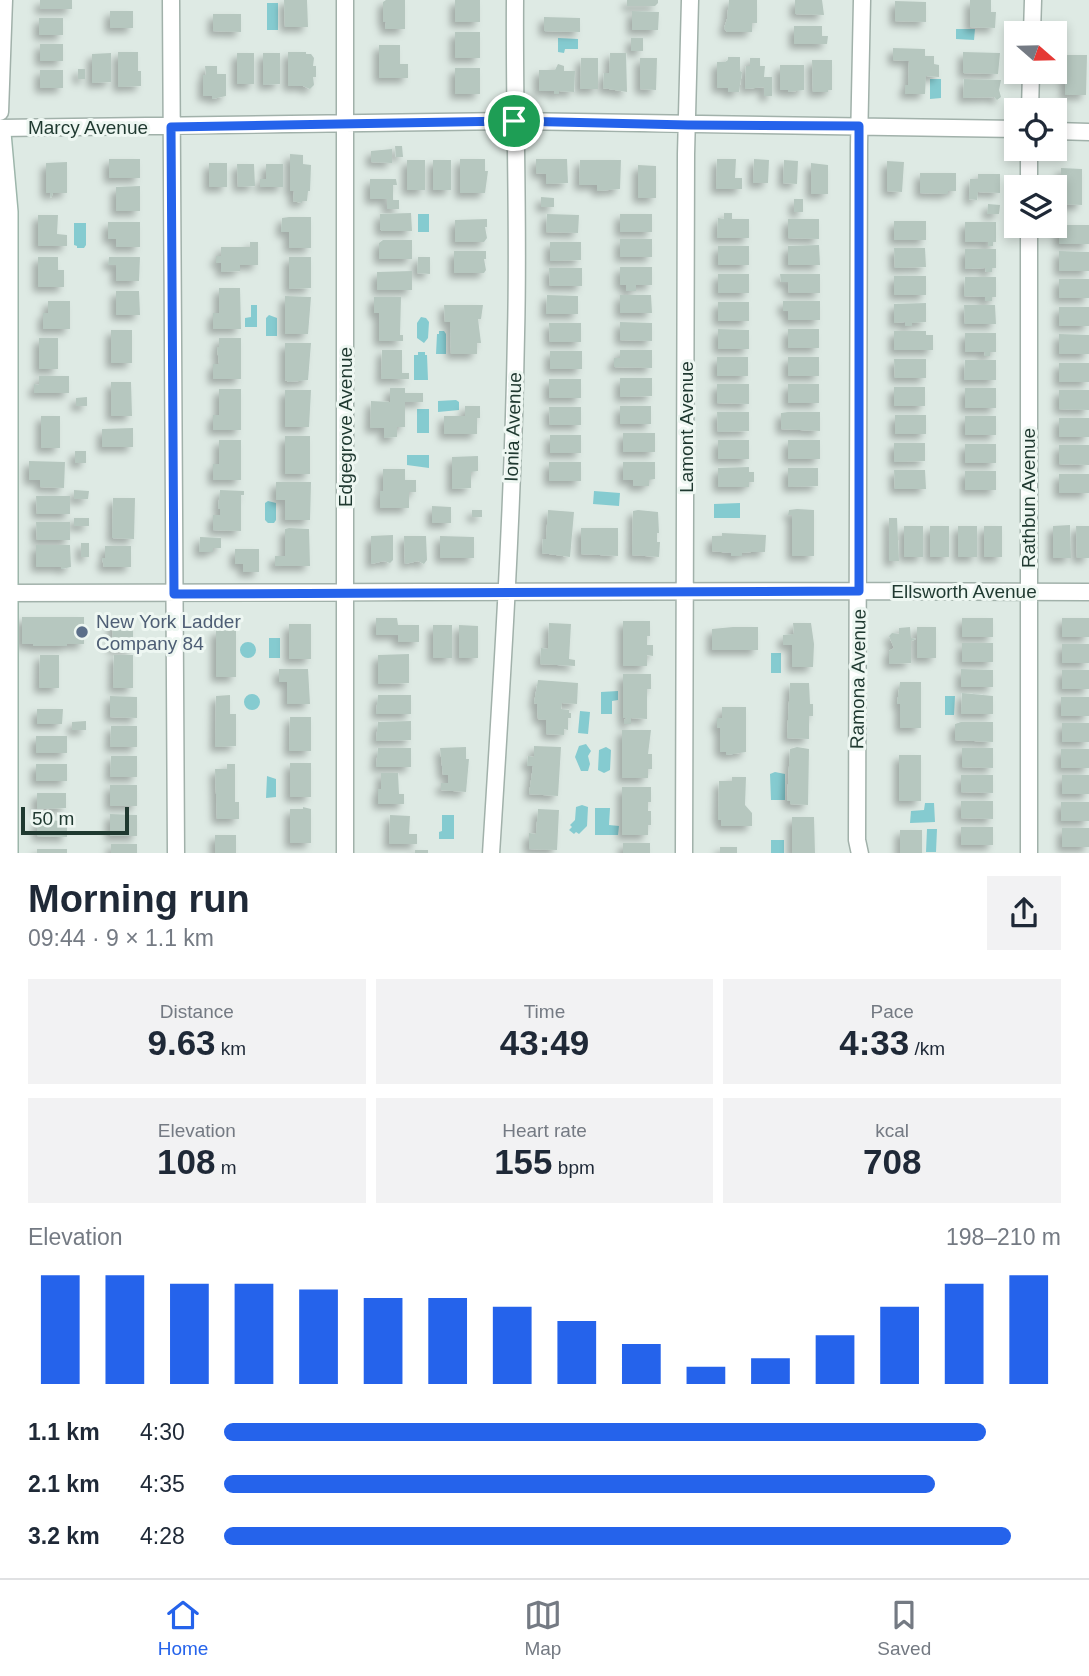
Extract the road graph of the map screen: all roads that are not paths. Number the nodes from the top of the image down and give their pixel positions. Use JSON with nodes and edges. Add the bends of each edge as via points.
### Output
{"nodes":[{"id":1,"x":4,"y":0,"type":"edge"},
{"id":2,"x":172,"y":0,"type":"edge"},
{"id":3,"x":345,"y":0,"type":"edge"},
{"id":4,"x":515,"y":0,"type":"edge"},
{"id":5,"x":690,"y":0,"type":"edge"},
{"id":6,"x":862,"y":0,"type":"edge"},
{"id":7,"x":1033,"y":0,"type":"edge"},
{"id":8,"x":1032,"y":21,"type":"edge"},
{"id":9,"x":0,"y":112,"type":"edge"},
{"id":10,"x":514,"y":121,"type":"junction"},
{"id":11,"x":346,"y":123,"type":"junction"},
{"id":12,"x":688,"y":125,"type":"junction"},
{"id":13,"x":859,"y":126,"type":"junction"},
{"id":14,"x":171,"y":127,"type":"junction"},
{"id":15,"x":1004,"y":129,"type":"edge"},
{"id":16,"x":0,"y":130,"type":"edge"},
{"id":17,"x":1067,"y":131,"type":"edge"},
{"id":18,"x":1089,"y":132,"type":"edge"},
{"id":19,"x":1029,"y":238,"type":"edge"},
{"id":20,"x":859,"y":591,"type":"junction"},
{"id":21,"x":345,"y":592,"type":"junction"},
{"id":22,"x":507,"y":592,"type":"junction"},
{"id":23,"x":1027,"y":592,"type":"junction"},
{"id":24,"x":1089,"y":592,"type":"edge"},
{"id":25,"x":686,"y":593,"type":"junction"},
{"id":26,"x":4,"y":594,"type":"edge"},
{"id":27,"x":174,"y":594,"type":"junction"},
{"id":28,"x":7,"y":853,"type":"edge"},
{"id":29,"x":176,"y":853,"type":"edge"},
{"id":30,"x":345,"y":853,"type":"edge"},
{"id":31,"x":491,"y":853,"type":"edge"},
{"id":32,"x":684,"y":853,"type":"edge"},
{"id":33,"x":860,"y":853,"type":"edge"},
{"id":34,"x":1029,"y":853,"type":"edge"}],
"edges":[{"from":1,"to":9,"type":"street"},
{"from":2,"to":14,"type":"street"},
{"from":3,"to":11,"type":"street","name":"Edgegrove Avenue"},
{"from":4,"to":10,"type":"street","name":"Ionia Avenue"},
{"from":5,"to":12,"type":"street","name":"Lamont Avenue"},
{"from":6,"to":13,"type":"street","name":"Ramona Avenue"},
{"from":7,"to":8,"type":"street"},
{"from":10,"to":11,"type":"street","name":"Marcy Avenue"},
{"from":10,"to":12,"type":"street","name":"Marcy Avenue"},
{"from":10,"to":22,"type":"street","name":"Ionia Avenue","via":[[516,330]]},
{"from":11,"to":14,"type":"street","name":"Marcy Avenue"},
{"from":11,"to":21,"type":"street","name":"Edgegrove Avenue"},
{"from":12,"to":13,"type":"street","name":"Marcy Avenue"},
{"from":12,"to":25,"type":"street","name":"Lamont Avenue"},
{"from":13,"to":15,"type":"street","name":"Marcy Avenue"},
{"from":13,"to":20,"type":"street","name":"Ramona Avenue"},
{"from":14,"to":16,"type":"street","name":"Marcy Avenue"},
{"from":14,"to":27,"type":"street"},
{"from":16,"to":26,"type":"main road","via":[[7,184]]},
{"from":17,"to":18,"type":"street"},
{"from":19,"to":23,"type":"street","name":"Rathbun Avenue"},
{"from":20,"to":23,"type":"street","name":"Ellsworth Avenue"},
{"from":20,"to":25,"type":"street","name":"Ellsworth Avenue"},
{"from":20,"to":33,"type":"street","name":"Ramona Avenue"},
{"from":21,"to":22,"type":"street","name":"Ellsworth Avenue"},
{"from":21,"to":27,"type":"street","name":"Ellsworth Avenue"},
{"from":21,"to":30,"type":"street","name":"Edgegrove Avenue"},
{"from":22,"to":25,"type":"street","name":"Ellsworth Avenue"},
{"from":22,"to":31,"type":"street","name":"Ionia Avenue"},
{"from":23,"to":24,"type":"street","name":"Ellsworth Avenue"},
{"from":23,"to":34,"type":"street","name":"Rathbun Avenue"},
{"from":25,"to":32,"type":"street","name":"Lamont Avenue"},
{"from":26,"to":27,"type":"street","name":"Ellsworth Avenue"},
{"from":26,"to":28,"type":"main road"},
{"from":27,"to":29,"type":"street"}]}
